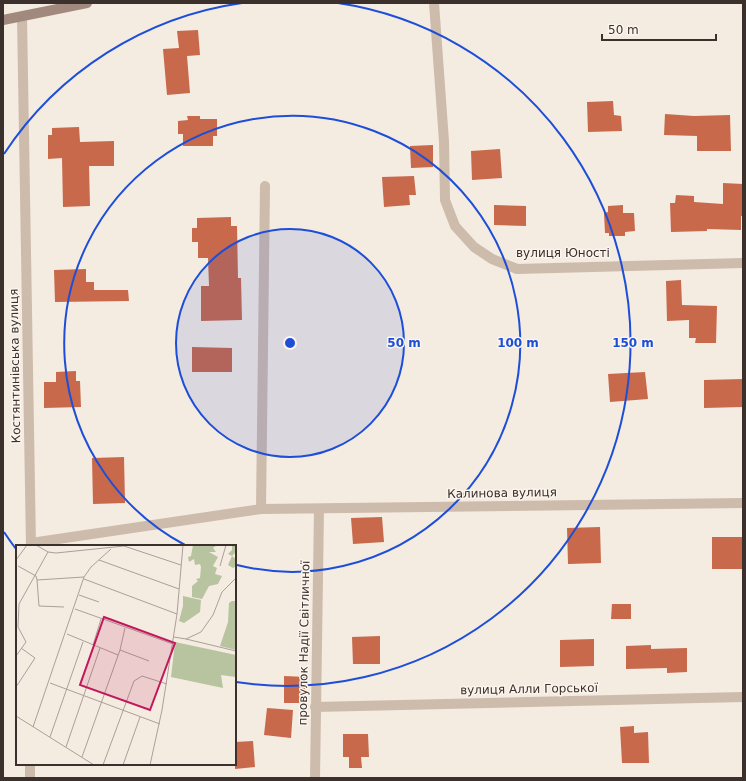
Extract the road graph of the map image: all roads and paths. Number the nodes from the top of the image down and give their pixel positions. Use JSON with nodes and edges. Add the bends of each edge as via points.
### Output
{"nodes":[{"id":1,"x":87,"y":3,"type":"edge"},
{"id":2,"x":434,"y":3,"type":"edge"},
{"id":3,"x":22,"y":17,"type":"junction"},
{"id":4,"x":3,"y":20,"type":"edge"},
{"id":5,"x":265,"y":186,"type":"dead end"},
{"id":6,"x":743,"y":263,"type":"edge"},
{"id":7,"x":743,"y":502,"type":"edge"},
{"id":8,"x":319,"y":509,"type":"junction"},
{"id":9,"x":262,"y":510,"type":"junction"},
{"id":10,"x":31,"y":545,"type":"edge"},
{"id":11,"x":743,"y":697,"type":"edge"},
{"id":12,"x":315,"y":708,"type":"junction"},
{"id":13,"x":30,"y":765,"type":"edge"},
{"id":14,"x":30,"y":778,"type":"edge"},
{"id":15,"x":315,"y":778,"type":"edge"}],
"edges":[{"from":1,"to":3,"type":"street"},
{"from":2,"to":6,"type":"street","name":"вулиця Юності","via":[[444,141],[445,200],[455,226],[474,247],[492,259],[517,269]]},
{"from":3,"to":4,"type":"street"},
{"from":3,"to":10,"type":"street","name":"Костянтинівська вулиця"},
{"from":5,"to":9,"type":"street"},
{"from":7,"to":8,"type":"street","name":"Калинова вулиця"},
{"from":8,"to":9,"type":"street","name":"Калинова вулиця"},
{"from":8,"to":12,"type":"street","name":"провулок Надії Світличної"},
{"from":9,"to":10,"type":"street","name":"Калинова вулиця"},
{"from":11,"to":12,"type":"street","name":"вулиця Алли Горської"},
{"from":12,"to":15,"type":"street","name":"провулок Надії Світличної"},
{"from":13,"to":14,"type":"street"}]}
